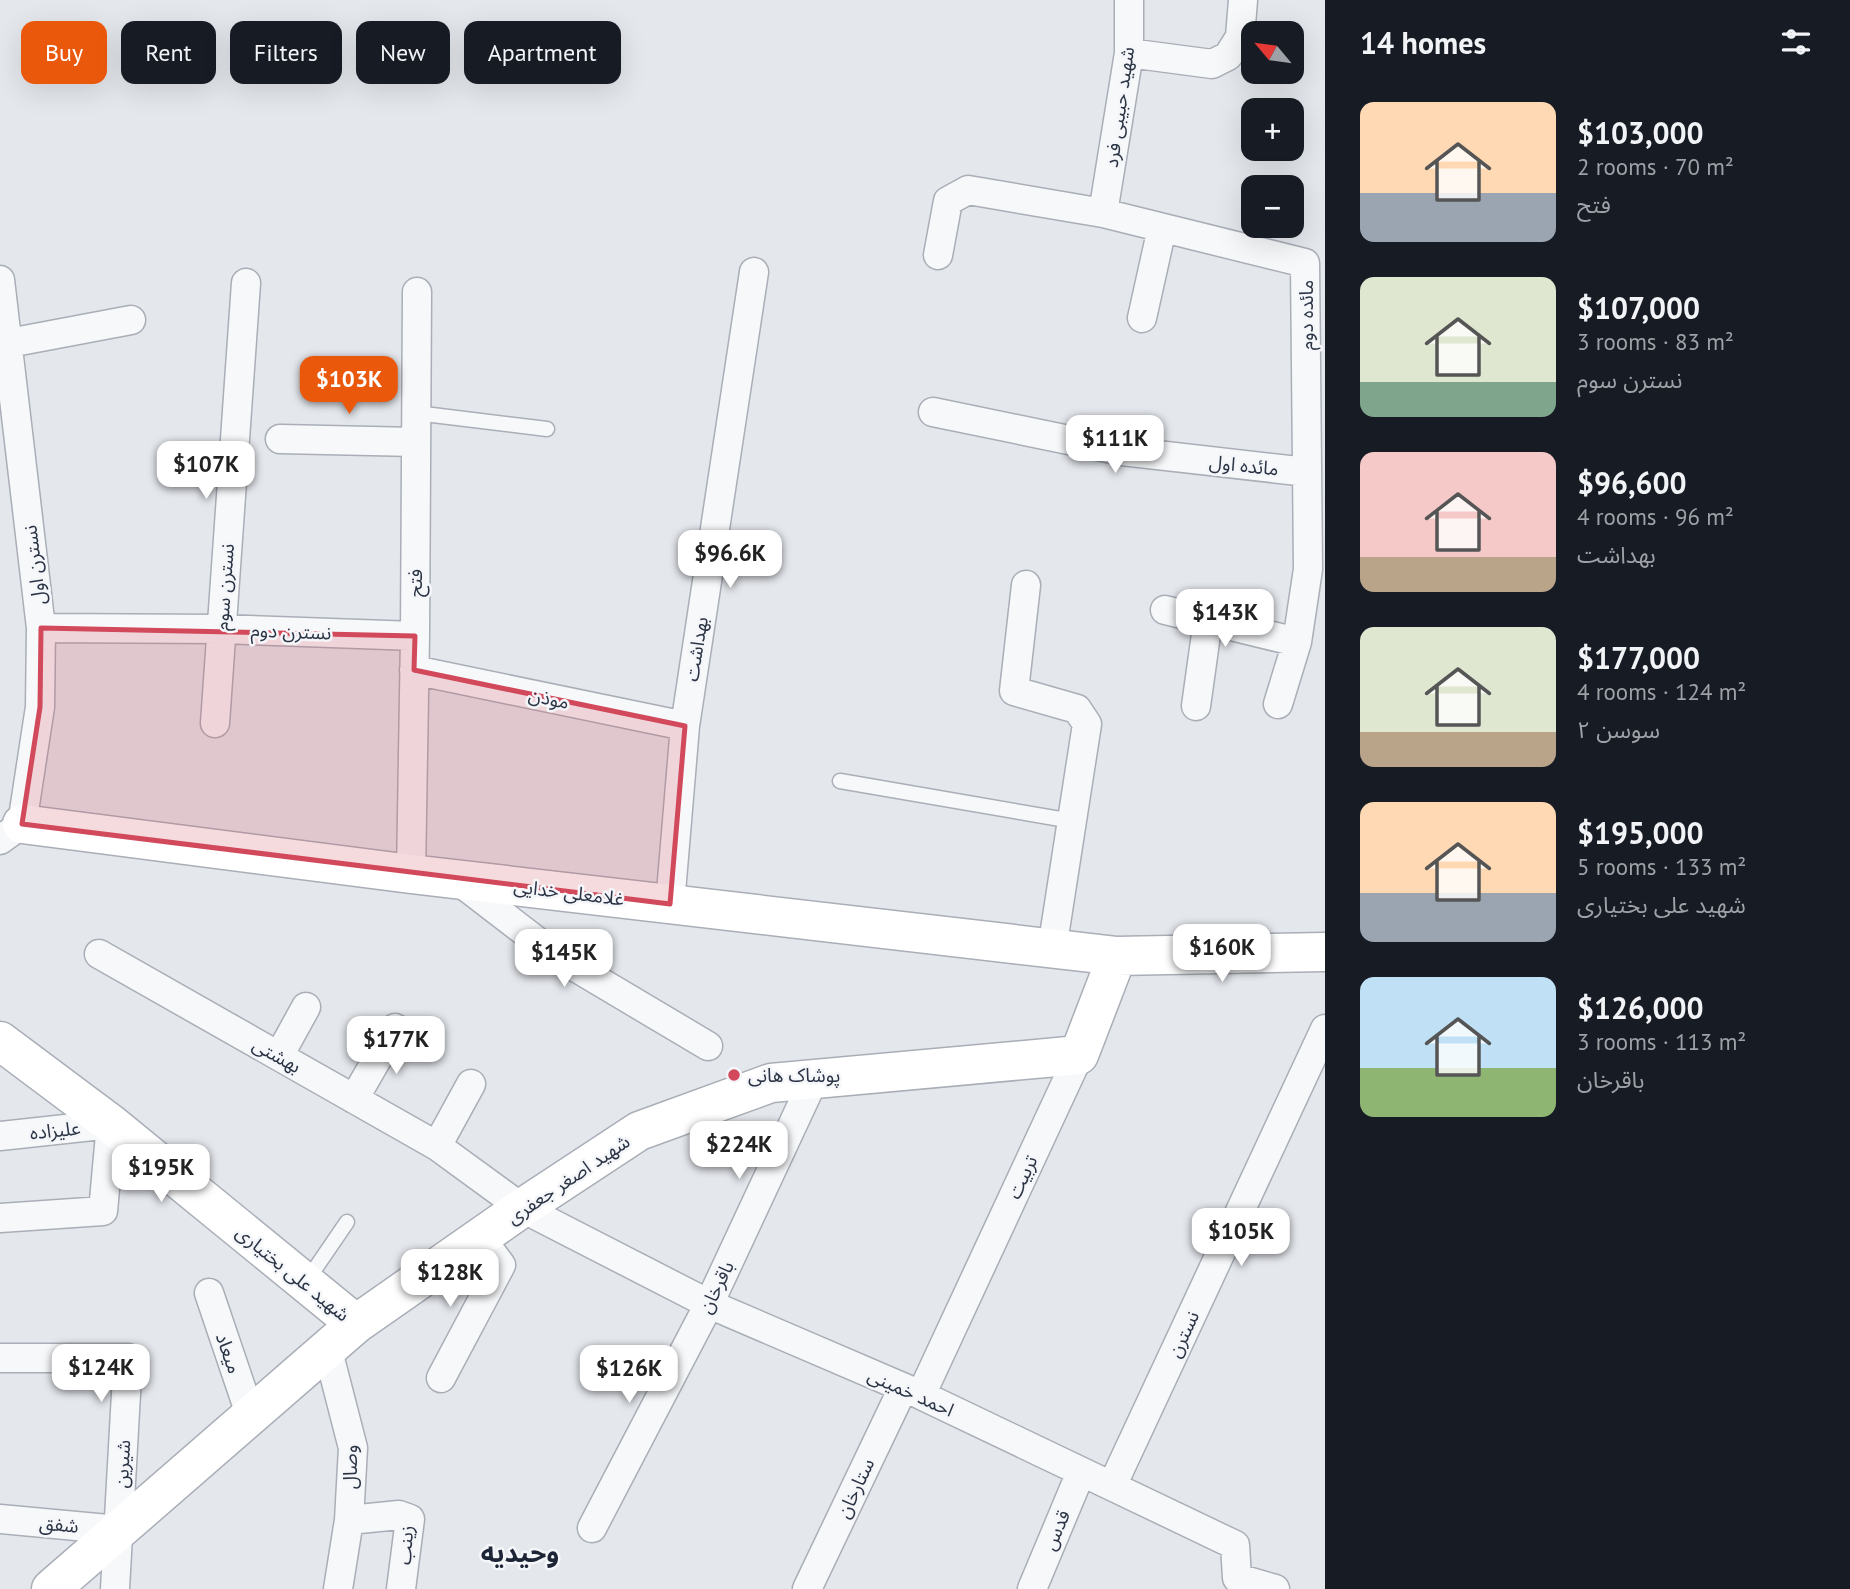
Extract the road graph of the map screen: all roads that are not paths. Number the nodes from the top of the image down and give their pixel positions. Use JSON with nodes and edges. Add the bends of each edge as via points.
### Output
{"nodes":[{"id":1,"x":1129,"y":0,"type":"edge"},
{"id":2,"x":1243,"y":0,"type":"edge"},
{"id":3,"x":1129,"y":53,"type":"junction"},
{"id":4,"x":1103,"y":213,"type":"junction"},
{"id":5,"x":1162,"y":228,"type":"junction"},
{"id":6,"x":938,"y":255,"type":"dead end"},
{"id":7,"x":754,"y":272,"type":"dead end"},
{"id":8,"x":0,"y":280,"type":"edge"},
{"id":9,"x":246,"y":283,"type":"dead end"},
{"id":10,"x":417,"y":292,"type":"dead end"},
{"id":11,"x":1142,"y":318,"type":"dead end"},
{"id":12,"x":131,"y":320,"type":"dead end"},
{"id":13,"x":9,"y":343,"type":"junction"},
{"id":14,"x":933,"y":412,"type":"dead end"},
{"id":15,"x":416,"y":413,"type":"junction"},
{"id":16,"x":547,"y":429,"type":"dead end"},
{"id":17,"x":280,"y":439,"type":"dead end"},
{"id":18,"x":416,"y":442,"type":"junction"},
{"id":19,"x":1307,"y":472,"type":"junction"},
{"id":20,"x":1316,"y":571,"type":"edge"},
{"id":21,"x":1026,"y":585,"type":"dead end"},
{"id":22,"x":1165,"y":610,"type":"dead end"},
{"id":23,"x":1208,"y":620,"type":"junction"},
{"id":24,"x":41,"y":628,"type":"junction"},
{"id":25,"x":221,"y":629,"type":"junction"},
{"id":26,"x":415,"y":636,"type":"junction"},
{"id":27,"x":1297,"y":642,"type":"junction"},
{"id":28,"x":414,"y":670,"type":"junction"},
{"id":29,"x":1278,"y":704,"type":"dead end"},
{"id":30,"x":1196,"y":706,"type":"dead end"},
{"id":31,"x":215,"y":723,"type":"dead end"},
{"id":32,"x":685,"y":726,"type":"junction"},
{"id":33,"x":840,"y":781,"type":"dead end"},
{"id":34,"x":1072,"y":821,"type":"junction"},
{"id":35,"x":11,"y":832,"type":"edge"},
{"id":36,"x":411,"y":874,"type":"junction"},
{"id":37,"x":456,"y":879,"type":"junction"},
{"id":38,"x":670,"y":904,"type":"junction"},
{"id":39,"x":1052,"y":949,"type":"junction"},
{"id":40,"x":1325,"y":951,"type":"edge"},
{"id":41,"x":99,"y":954,"type":"dead end"},
{"id":42,"x":1117,"y":956,"type":"junction"},
{"id":43,"x":306,"y":1007,"type":"dead end"},
{"id":44,"x":395,"y":1028,"type":"dead end"},
{"id":45,"x":1325,"y":1029,"type":"edge"},
{"id":46,"x":0,"y":1041,"type":"edge"},
{"id":47,"x":708,"y":1046,"type":"dead end"},
{"id":48,"x":1079,"y":1055,"type":"junction"},
{"id":49,"x":279,"y":1056,"type":"junction"},
{"id":50,"x":814,"y":1079,"type":"junction"},
{"id":51,"x":471,"y":1084,"type":"dead end"},
{"id":52,"x":354,"y":1099,"type":"junction"},
{"id":53,"x":111,"y":1124,"type":"junction"},
{"id":54,"x":0,"y":1136,"type":"edge"},
{"id":55,"x":437,"y":1146,"type":"junction"},
{"id":56,"x":522,"y":1208,"type":"junction"},
{"id":57,"x":0,"y":1218,"type":"edge"},
{"id":58,"x":347,"y":1222,"type":"dead end"},
{"id":59,"x":481,"y":1238,"type":"junction"},
{"id":60,"x":306,"y":1283,"type":"junction"},
{"id":61,"x":209,"y":1293,"type":"dead end"},
{"id":62,"x":709,"y":1304,"type":"junction"},
{"id":63,"x":341,"y":1335,"type":"junction"},
{"id":64,"x":0,"y":1357,"type":"edge"},
{"id":65,"x":441,"y":1378,"type":"dead end"},
{"id":66,"x":912,"y":1392,"type":"junction"},
{"id":67,"x":250,"y":1414,"type":"junction"},
{"id":68,"x":1081,"y":1472,"type":"junction"},
{"id":69,"x":1112,"y":1486,"type":"junction"},
{"id":70,"x":0,"y":1519,"type":"edge"},
{"id":71,"x":349,"y":1520,"type":"junction"},
{"id":72,"x":592,"y":1528,"type":"dead end"},
{"id":73,"x":118,"y":1530,"type":"junction"},
{"id":74,"x":51,"y":1589,"type":"edge"},
{"id":75,"x":115,"y":1589,"type":"edge"},
{"id":76,"x":338,"y":1589,"type":"edge"},
{"id":77,"x":401,"y":1589,"type":"edge"},
{"id":78,"x":807,"y":1589,"type":"edge"},
{"id":79,"x":1032,"y":1589,"type":"edge"},
{"id":80,"x":1275,"y":1589,"type":"edge"}],
"edges":[{"from":1,"to":3,"type":"street","name":"شهید حبیبی فرد"},
{"from":2,"to":3,"type":"street","via":[[1240,37],[1228,56],[1212,64]]},
{"from":3,"to":4,"type":"street","name":"شهید حبیبی فرد"},
{"from":4,"to":5,"type":"street","name":"مائده دوم"},
{"from":4,"to":6,"type":"street","name":"مائده دوم","via":[[968,190],[948,201]]},
{"from":5,"to":11,"type":"street"},
{"from":5,"to":19,"type":"street","name":"مائده دوم","via":[[1306,263]]},
{"from":7,"to":32,"type":"street","name":"بهداشت"},
{"from":8,"to":13,"type":"street","name":"نسترن اول"},
{"from":9,"to":25,"type":"street","name":"نسترن سوم"},
{"from":10,"to":15,"type":"street","name":"فتح"},
{"from":12,"to":13,"type":"street"},
{"from":13,"to":24,"type":"street","name":"نسترن اول"},
{"from":14,"to":19,"type":"street","name":"مائده اول","via":[[1122,451]]},
{"from":15,"to":16,"type":"lane"},
{"from":15,"to":18,"type":"street","name":"فتح"},
{"from":17,"to":18,"type":"street"},
{"from":18,"to":26,"type":"street","name":"فتح"},
{"from":19,"to":20,"type":"street","name":"مائده دوم"},
{"from":20,"to":27,"type":"street","name":"مائده دوم"},
{"from":21,"to":34,"type":"street","via":[[1014,691],[1077,709],[1087,724]]},
{"from":22,"to":23,"type":"street"},
{"from":23,"to":27,"type":"street"},
{"from":23,"to":30,"type":"street"},
{"from":24,"to":25,"type":"street","name":"نسترن دوم"},
{"from":24,"to":35,"type":"street","name":"نسترن اول","via":[[40,707]]},
{"from":25,"to":26,"type":"street","name":"نسترن دوم"},
{"from":25,"to":31,"type":"street","name":"نسترن سوم"},
{"from":26,"to":28,"type":"street","name":"فتح"},
{"from":27,"to":29,"type":"street","name":"مائده دوم"},
{"from":28,"to":32,"type":"street","name":"موذن"},
{"from":28,"to":36,"type":"street","name":"فتح"},
{"from":32,"to":38,"type":"street","name":"بهداشت"},
{"from":33,"to":34,"type":"lane"},
{"from":34,"to":39,"type":"street"},
{"from":35,"to":36,"type":"street","name":"غلامعلی خدایی"},
{"from":36,"to":37,"type":"street","name":"غلامعلی خدایی"},
{"from":37,"to":38,"type":"street","name":"غلامعلی خدایی"},
{"from":37,"to":47,"type":"street","via":[[555,955]]},
{"from":38,"to":39,"type":"street","name":"غلامعلی خدایی"},
{"from":39,"to":42,"type":"street","name":"غلامعلی خدایی"},
{"from":40,"to":42,"type":"street","name":"غلامعلی خدایی"},
{"from":41,"to":49,"type":"street","name":"بهشتی"},
{"from":42,"to":48,"type":"street","name":"تربیت"},
{"from":43,"to":49,"type":"street"},
{"from":44,"to":52,"type":"street"},
{"from":45,"to":69,"type":"street","name":"نسترن"},
{"from":46,"to":53,"type":"street","name":"شهید علی بختیاری"},
{"from":48,"to":50,"type":"street","name":"شهید اصغر جعفری"},
{"from":48,"to":66,"type":"street","name":"تربیت"},
{"from":49,"to":52,"type":"street","name":"بهشتی"},
{"from":50,"to":56,"type":"street","name":"شهید اصغر جعفری","via":[[771,1083],[639,1131]]},
{"from":50,"to":62,"type":"street","name":"باقرخان"},
{"from":51,"to":55,"type":"street"},
{"from":52,"to":55,"type":"street","name":"بهشتی"},
{"from":53,"to":54,"type":"street","name":"علیزاده"},
{"from":53,"to":57,"type":"street","via":[[103,1211]]},
{"from":53,"to":60,"type":"street","name":"شهید علی بختیاری"},
{"from":55,"to":56,"type":"street","name":"بهشتی"},
{"from":56,"to":59,"type":"street","name":"شهید اصغر جعفری"},
{"from":56,"to":62,"type":"street","name":"احمد خمینی"},
{"from":58,"to":60,"type":"lane"},
{"from":59,"to":63,"type":"street","name":"شهید اصغر جعفری"},
{"from":59,"to":65,"type":"street","via":[[501,1265]]},
{"from":60,"to":63,"type":"street","name":"شهید علی بختیاری"},
{"from":61,"to":67,"type":"street","name":"میعاد"},
{"from":62,"to":66,"type":"street","name":"احمد خمینی"},
{"from":62,"to":72,"type":"street","name":"باقرخان"},
{"from":63,"to":67,"type":"street","name":"شهید اصغر جعفری"},
{"from":63,"to":71,"type":"street","name":"وصال","via":[[353,1448]]},
{"from":64,"to":73,"type":"street","name":"شیرین","via":[[128,1358]]},
{"from":66,"to":68,"type":"street","name":"احمد خمینی"},
{"from":66,"to":78,"type":"street","name":"ستارخان"},
{"from":67,"to":73,"type":"street","name":"شهید اصغر جعفری"},
{"from":68,"to":69,"type":"street","name":"احمد خمینی"},
{"from":68,"to":79,"type":"street","name":"قدس"},
{"from":69,"to":80,"type":"street","name":"احمد خمینی","via":[[1235,1545],[1237,1578]]},
{"from":70,"to":73,"type":"street","name":"شفق"},
{"from":71,"to":76,"type":"street","name":"وصال"},
{"from":71,"to":77,"type":"street","name":"زینب","via":[[399,1515],[410,1519]]},
{"from":73,"to":74,"type":"street","name":"شهید اصغر جعفری"},
{"from":73,"to":75,"type":"street"}]}
